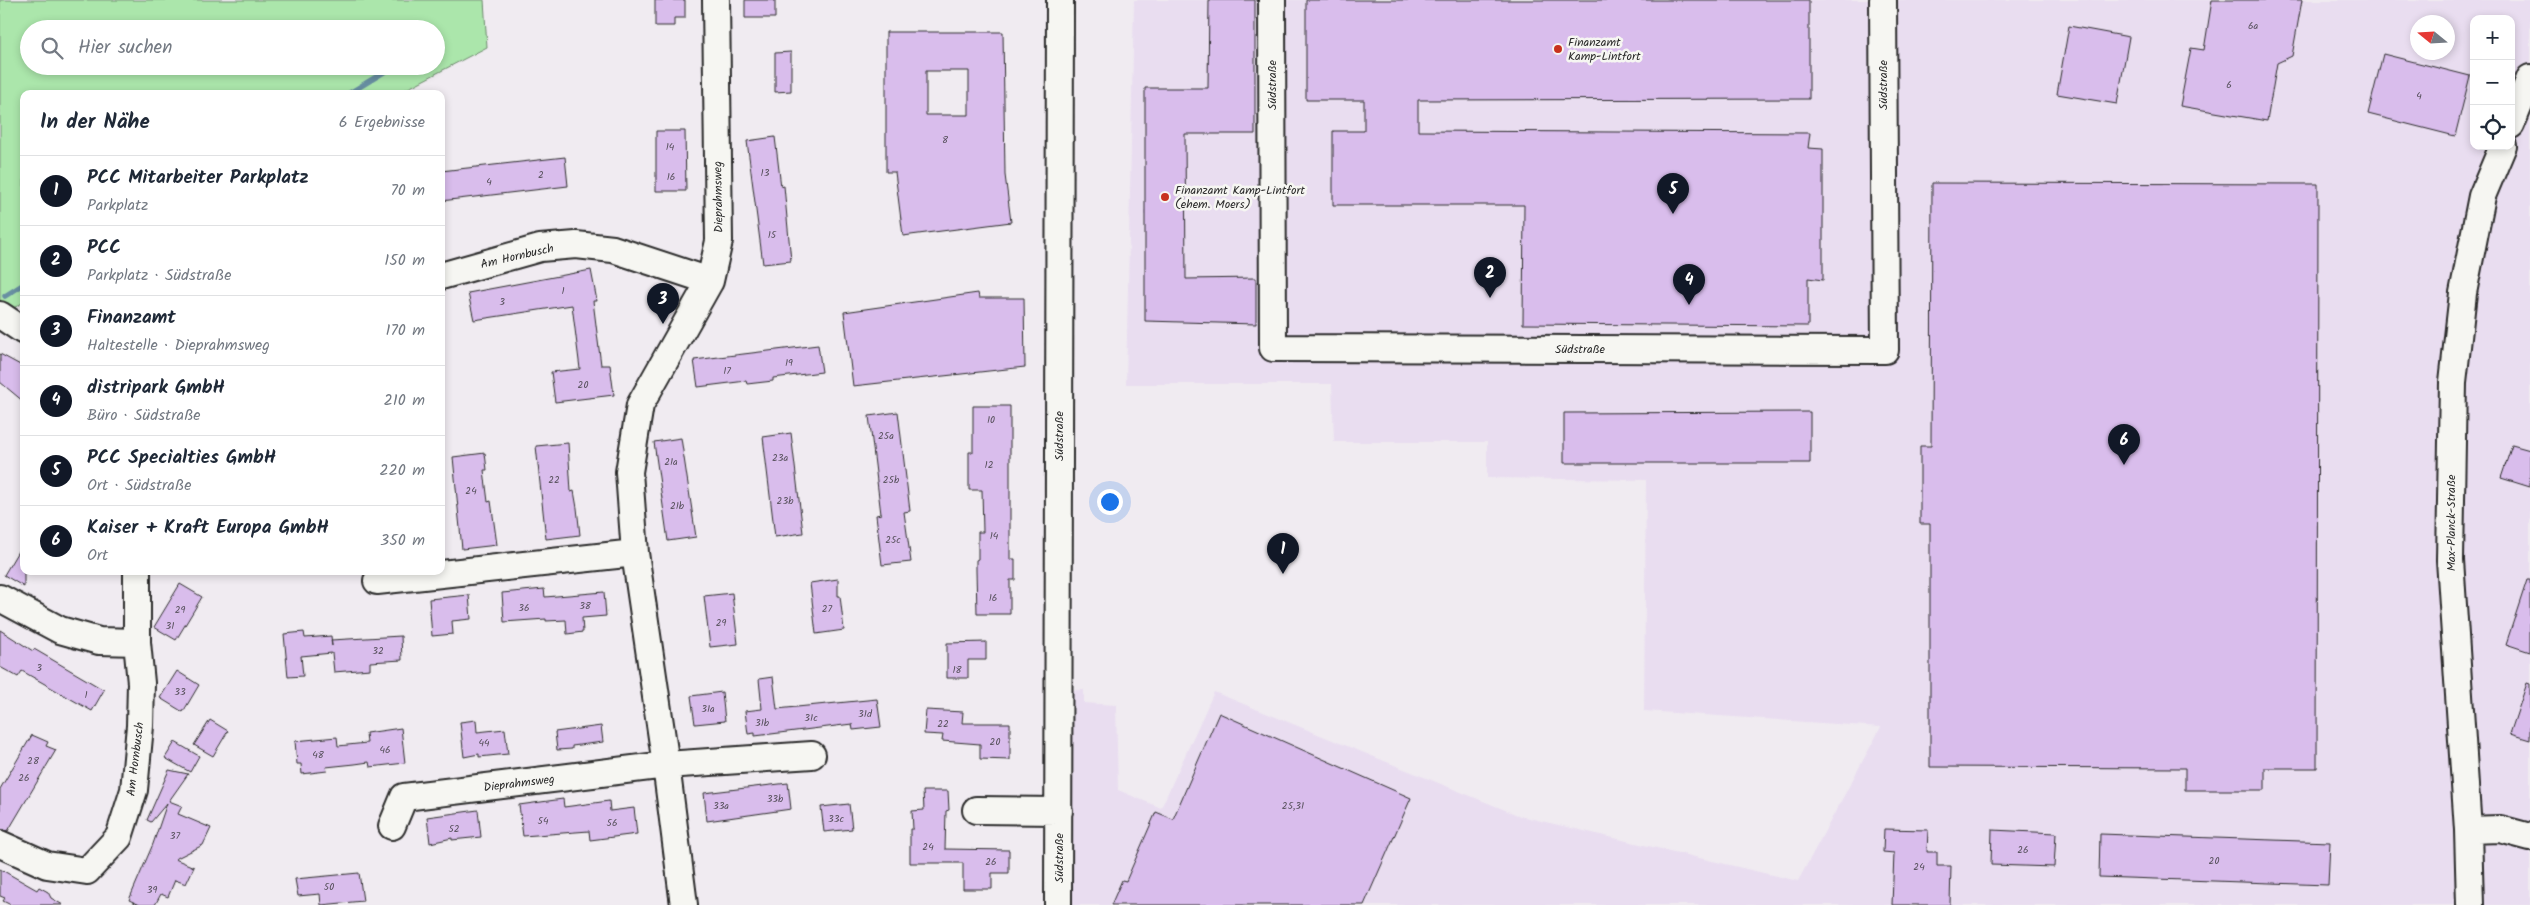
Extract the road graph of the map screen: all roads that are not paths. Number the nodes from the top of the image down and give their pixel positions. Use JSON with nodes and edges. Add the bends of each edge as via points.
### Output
{"nodes":[{"id":1,"x":716,"y":0,"type":"edge"},
{"id":2,"x":1060,"y":0,"type":"edge"},
{"id":3,"x":1272,"y":0,"type":"edge"},
{"id":4,"x":1883,"y":0,"type":"edge"},
{"id":5,"x":2530,"y":78,"type":"edge"},
{"id":6,"x":2515,"y":115,"type":"edge"},
{"id":7,"x":2501,"y":150,"type":"edge"},
{"id":8,"x":445,"y":275,"type":"edge"},
{"id":9,"x":710,"y":281,"type":"junction"},
{"id":10,"x":0,"y":315,"type":"edge"},
{"id":11,"x":20,"y":328,"type":"edge"},
{"id":12,"x":635,"y":553,"type":"junction"},
{"id":13,"x":445,"y":574,"type":"edge"},
{"id":14,"x":137,"y":575,"type":"edge"},
{"id":15,"x":433,"y":575,"type":"edge"},
{"id":16,"x":378,"y":581,"type":"dead end"},
{"id":17,"x":0,"y":598,"type":"edge"},
{"id":18,"x":137,"y":642,"type":"junction"},
{"id":19,"x":812,"y":755,"type":"dead end"},
{"id":20,"x":666,"y":765,"type":"junction"},
{"id":21,"x":976,"y":810,"type":"dead end"},
{"id":22,"x":1059,"y":811,"type":"junction"},
{"id":23,"x":392,"y":826,"type":"dead end"},
{"id":24,"x":2468,"y":830,"type":"junction"},
{"id":25,"x":2530,"y":837,"type":"edge"},
{"id":26,"x":0,"y":844,"type":"edge"},
{"id":27,"x":684,"y":905,"type":"edge"},
{"id":28,"x":1058,"y":905,"type":"edge"},
{"id":29,"x":2470,"y":905,"type":"edge"}],
"edges":[{"from":1,"to":9,"type":"street","name":"Dieprahmsweg","via":[[719,242]]},
{"from":2,"to":22,"type":"street","name":"Südstraße"},
{"from":3,"to":4,"type":"street","name":"Südstraße","via":[[1274,348],[1885,350]]},
{"from":5,"to":6,"type":"street"},
{"from":7,"to":24,"type":"street","name":"Max-Planck-Straße","via":[[2482,196],[2463,292],[2453,382],[2450,560]]},
{"from":8,"to":9,"type":"street","name":"Am Hornbusch","via":[[540,248],[576,245],[613,249]]},
{"from":9,"to":12,"type":"street","name":"Dieprahmsweg","via":[[640,405],[629,472]]},
{"from":10,"to":11,"type":"street"},
{"from":12,"to":13,"type":"street"},
{"from":12,"to":20,"type":"street","name":"Dieprahmsweg"},
{"from":14,"to":18,"type":"street","name":"Am Hornbusch"},
{"from":15,"to":16,"type":"street"},
{"from":17,"to":18,"type":"street","via":[[60,630],[99,641]]},
{"from":18,"to":26,"type":"street","name":"Am Hornbusch","via":[[141,683],[140,726],[134,790],[119,837],[87,871],[47,866]]},
{"from":19,"to":20,"type":"street","name":"Dieprahmsweg"},
{"from":20,"to":23,"type":"street","name":"Dieprahmsweg","via":[[404,797]]},
{"from":20,"to":27,"type":"street","name":"Dieprahmsweg"},
{"from":21,"to":22,"type":"street"},
{"from":22,"to":28,"type":"street","name":"Südstraße"},
{"from":24,"to":25,"type":"street","via":[[2500,829]]},
{"from":24,"to":29,"type":"street","name":"Max-Planck-Straße"}]}
